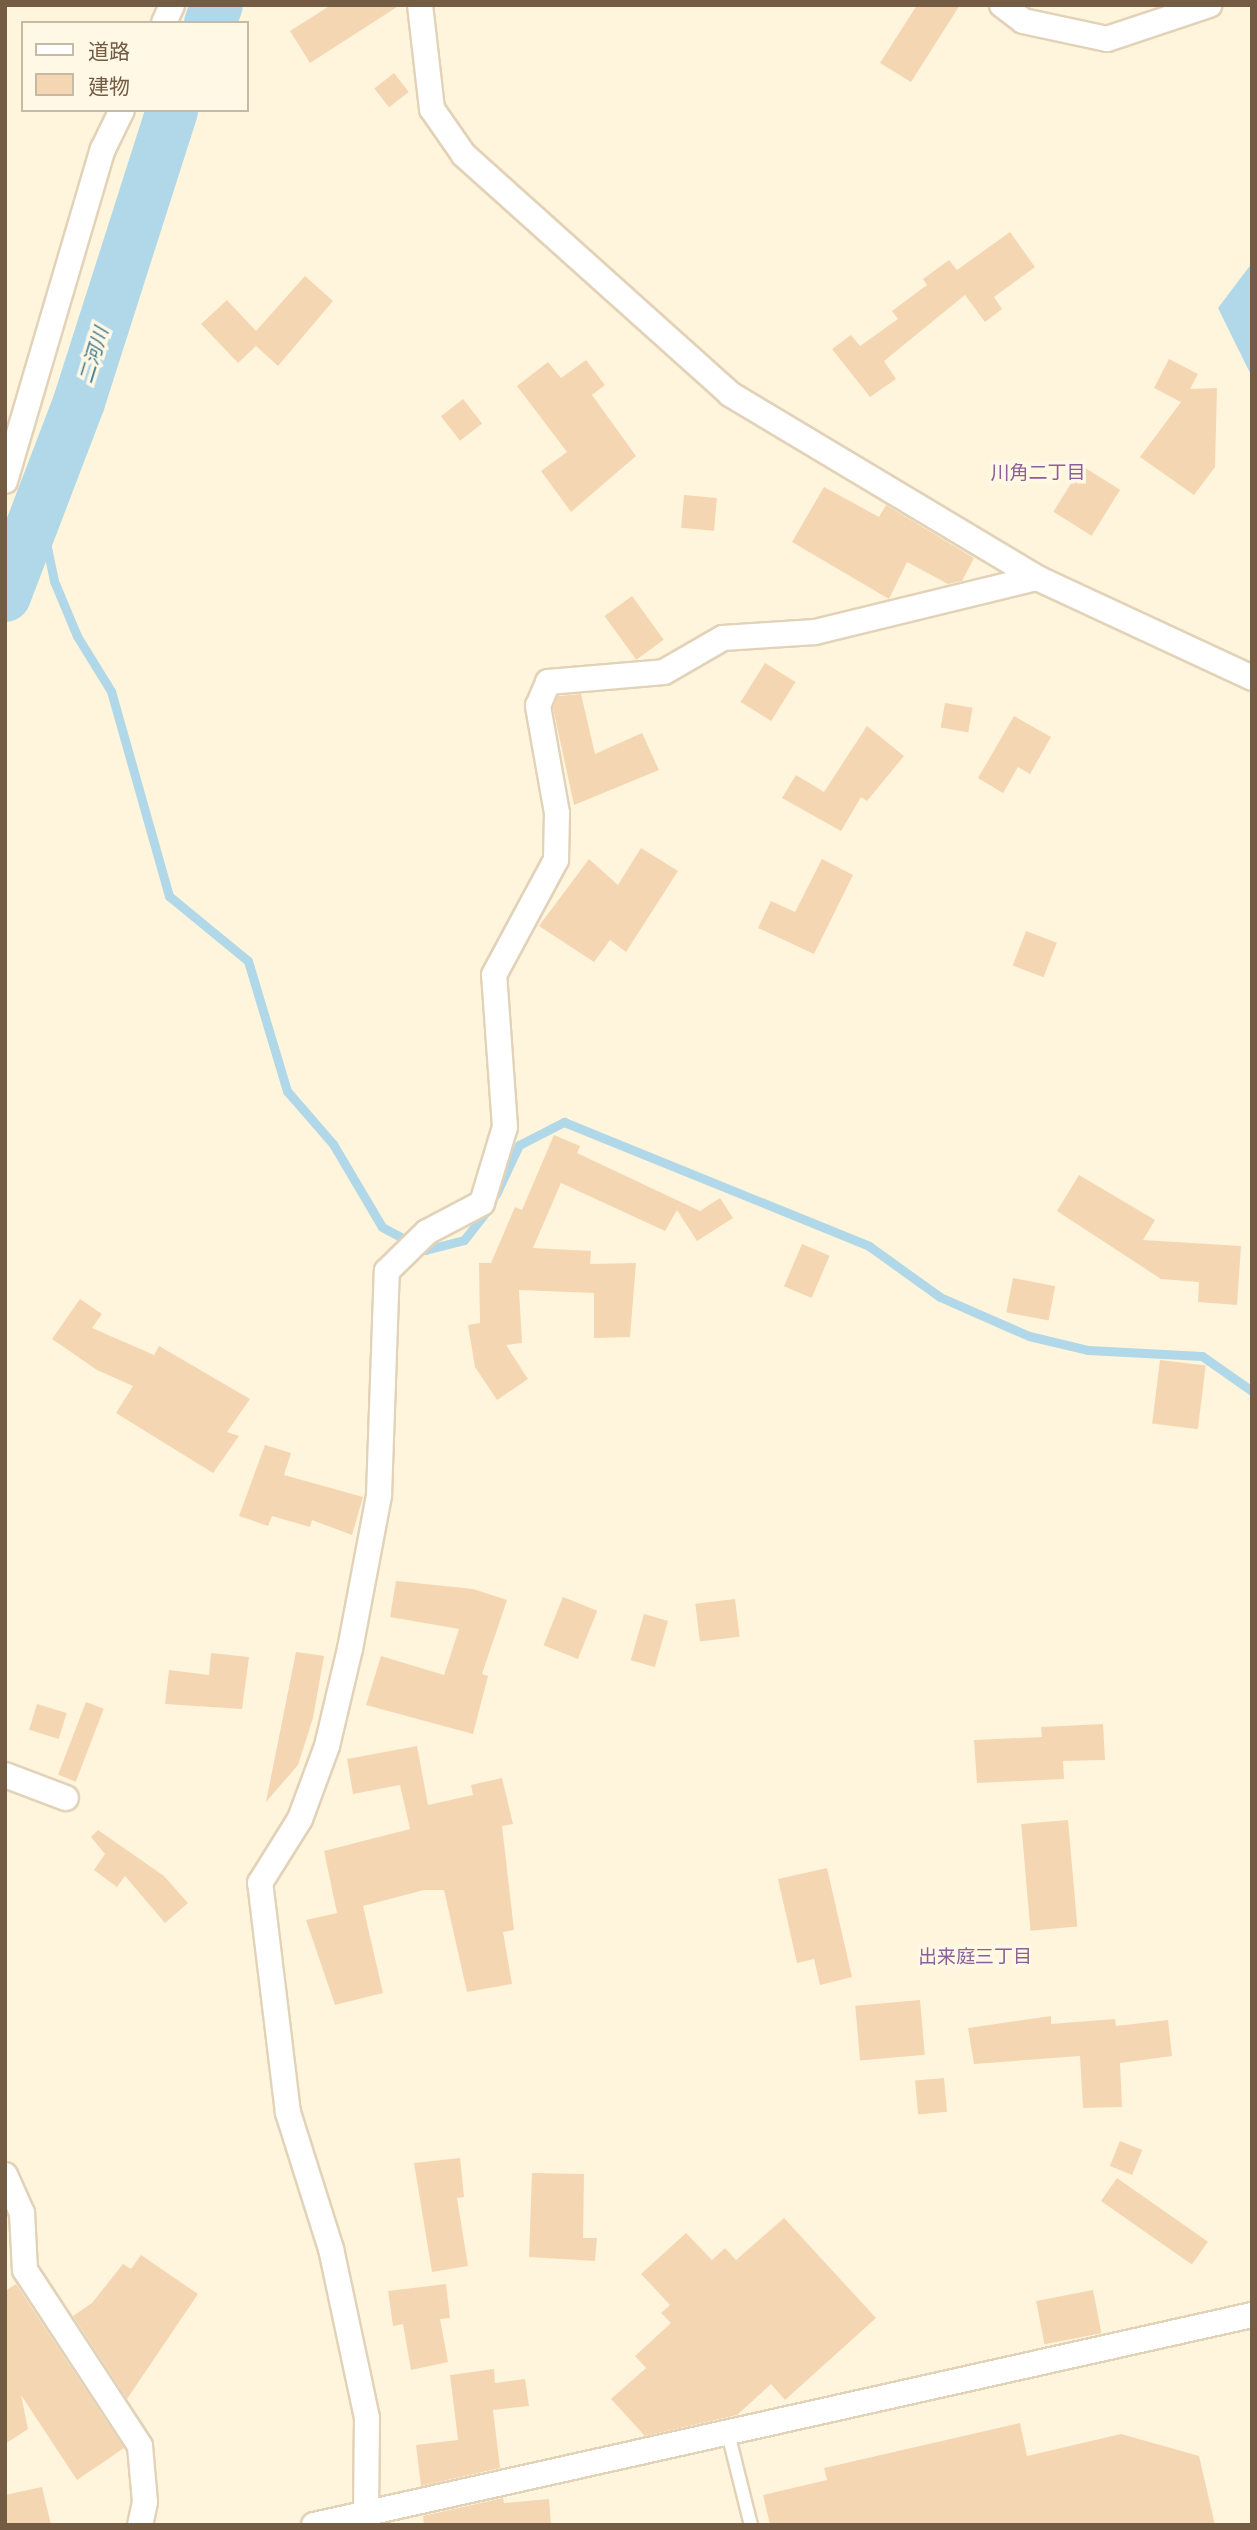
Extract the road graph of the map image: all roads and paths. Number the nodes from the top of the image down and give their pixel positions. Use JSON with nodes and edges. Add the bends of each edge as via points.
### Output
{"nodes":[{"id":1,"x":172,"y":5,"type":"edge"},
{"id":2,"x":421,"y":5,"type":"edge"},
{"id":3,"x":1002,"y":5,"type":"edge"},
{"id":4,"x":1209,"y":5,"type":"edge"},
{"id":5,"x":165,"y":21,"type":"edge"},
{"id":6,"x":121,"y":112,"type":"edge"},
{"id":7,"x":5,"y":481,"type":"edge"},
{"id":8,"x":1037,"y":578,"type":"junction"},
{"id":9,"x":1252,"y":678,"type":"edge"},
{"id":10,"x":5,"y":1775,"type":"edge"},
{"id":11,"x":66,"y":1798,"type":"dead end"},
{"id":12,"x":5,"y":2175,"type":"edge"},
{"id":13,"x":1252,"y":2315,"type":"edge"},
{"id":14,"x":728,"y":2433,"type":"junction"},
{"id":15,"x":366,"y":2513,"type":"junction"},
{"id":16,"x":140,"y":2525,"type":"edge"},
{"id":17,"x":314,"y":2525,"type":"edge"},
{"id":18,"x":751,"y":2525,"type":"edge"}],
"edges":[{"from":1,"to":5,"type":"street"},
{"from":2,"to":8,"type":"street","via":[[432,109],[464,155],[605,287],[730,394]]},
{"from":3,"to":4,"type":"street","via":[[1023,21],[1107,38]]},
{"from":6,"to":7,"type":"street","via":[[103,149]]},
{"from":8,"to":9,"type":"street"},
{"from":8,"to":15,"type":"street","via":[[814,632],[723,638],[664,672],[548,682],[538,706],[557,813],[556,860],[494,975],[505,1127],[482,1203],[427,1232],[387,1271],[379,1495],[350,1649],[327,1746],[300,1819],[260,1883],[288,2113],[331,2249],[367,2418]]},
{"from":10,"to":11,"type":"street"},
{"from":12,"to":16,"type":"street","via":[[22,2213],[25,2270],[139,2446],[145,2502]]},
{"from":13,"to":14,"type":"street"},
{"from":14,"to":15,"type":"street"},
{"from":14,"to":18,"type":"lane"},
{"from":15,"to":17,"type":"street"}]}
